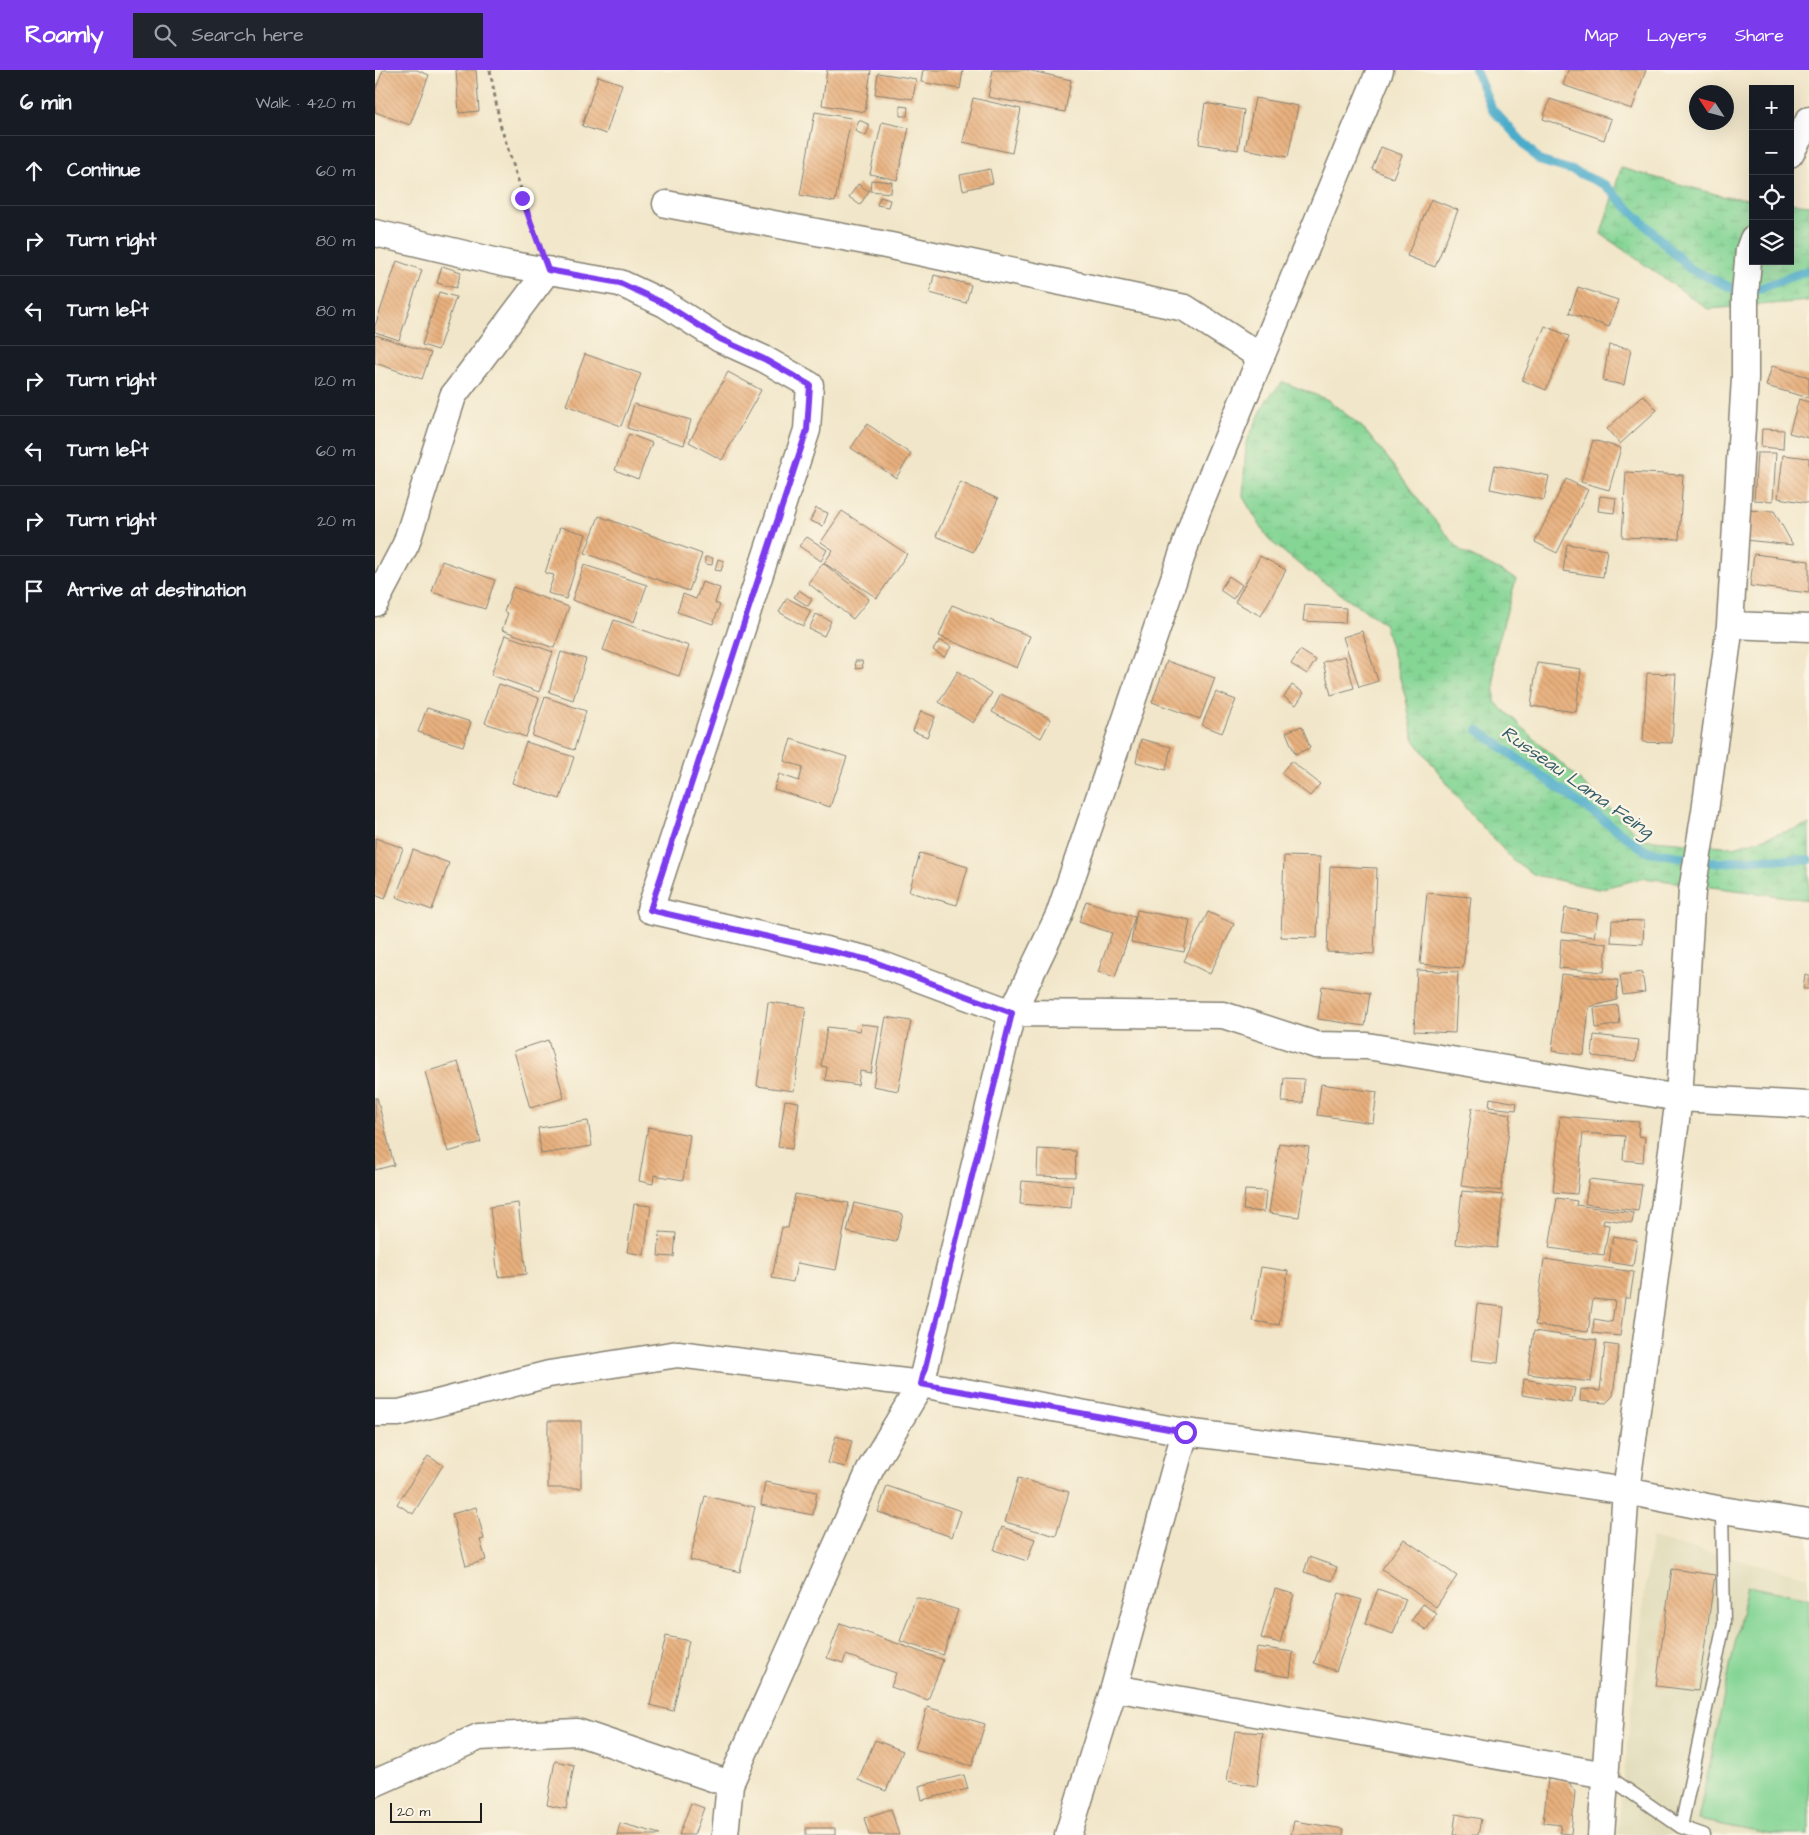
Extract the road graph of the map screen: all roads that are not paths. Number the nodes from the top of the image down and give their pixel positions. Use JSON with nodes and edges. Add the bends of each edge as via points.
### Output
{"nodes":[{"id":1,"x":1380,"y":70,"type":"edge"},
{"id":2,"x":1809,"y":120,"type":"edge"},
{"id":3,"x":1794,"y":147,"type":"edge"},
{"id":4,"x":666,"y":204,"type":"dead end"},
{"id":5,"x":375,"y":233,"type":"edge"},
{"id":6,"x":1749,"y":250,"type":"edge"},
{"id":7,"x":548,"y":270,"type":"junction"},
{"id":8,"x":1261,"y":357,"type":"junction"},
{"id":9,"x":375,"y":603,"type":"edge"},
{"id":10,"x":1731,"y":625,"type":"junction"},
{"id":11,"x":1809,"y":628,"type":"edge"},
{"id":12,"x":1012,"y":1013,"type":"junction"},
{"id":13,"x":1679,"y":1098,"type":"junction"},
{"id":14,"x":1809,"y":1105,"type":"edge"},
{"id":15,"x":921,"y":1384,"type":"junction"},
{"id":16,"x":375,"y":1413,"type":"edge"},
{"id":17,"x":1185,"y":1432,"type":"junction"},
{"id":18,"x":1626,"y":1491,"type":"junction"},
{"id":19,"x":1722,"y":1510,"type":"junction"},
{"id":20,"x":1809,"y":1523,"type":"edge"},
{"id":21,"x":1114,"y":1688,"type":"junction"},
{"id":22,"x":1606,"y":1775,"type":"junction"},
{"id":23,"x":375,"y":1783,"type":"edge"},
{"id":24,"x":730,"y":1784,"type":"junction"},
{"id":25,"x":1681,"y":1827,"type":"junction"},
{"id":26,"x":725,"y":1835,"type":"edge"},
{"id":27,"x":1068,"y":1835,"type":"edge"},
{"id":28,"x":1601,"y":1835,"type":"edge"},
{"id":29,"x":1704,"y":1835,"type":"edge"}],
"edges":[{"from":1,"to":8,"type":"street"},
{"from":2,"to":3,"type":"street"},
{"from":4,"to":8,"type":"street","via":[[881,244],[1185,308]]},
{"from":5,"to":7,"type":"street","via":[[498,262]]},
{"from":6,"to":10,"type":"street"},
{"from":7,"to":9,"type":"street","via":[[453,396],[406,544]]},
{"from":7,"to":12,"type":"street","via":[[620,283],[665,304],[720,339],[810,385],[807,430],[650,910],[869,960]]},
{"from":8,"to":12,"type":"street","via":[[1197,510],[1059,915]]},
{"from":10,"to":11,"type":"street"},
{"from":10,"to":13,"type":"street","via":[[1692,892]]},
{"from":12,"to":13,"type":"street","via":[[1223,1014],[1316,1045],[1367,1046]]},
{"from":12,"to":15,"type":"street"},
{"from":13,"to":14,"type":"street"},
{"from":13,"to":18,"type":"street"},
{"from":15,"to":16,"type":"street","via":[[678,1354],[549,1374],[399,1413]]},
{"from":15,"to":17,"type":"street"},
{"from":15,"to":24,"type":"street","via":[[871,1468]]},
{"from":17,"to":18,"type":"street","via":[[1459,1466]]},
{"from":17,"to":21,"type":"street"},
{"from":18,"to":19,"type":"street"},
{"from":18,"to":22,"type":"street"},
{"from":19,"to":20,"type":"street"},
{"from":19,"to":25,"type":"lane","via":[[1724,1624]]},
{"from":21,"to":22,"type":"street"},
{"from":21,"to":27,"type":"street"},
{"from":22,"to":25,"type":"lane"},
{"from":22,"to":28,"type":"street"},
{"from":23,"to":24,"type":"street","via":[[479,1737],[577,1732]]},
{"from":24,"to":26,"type":"street"},
{"from":25,"to":29,"type":"lane"}]}
